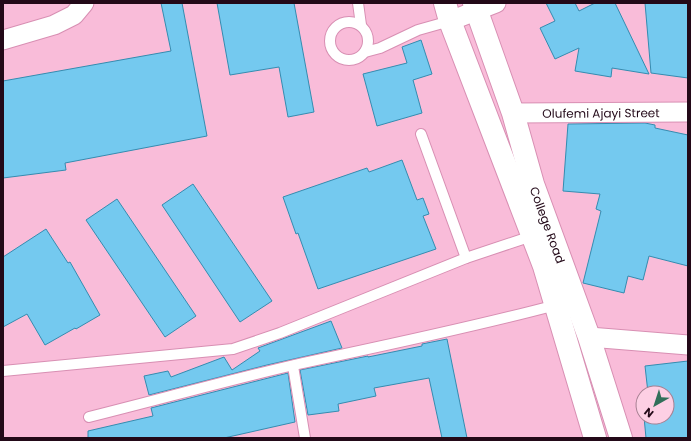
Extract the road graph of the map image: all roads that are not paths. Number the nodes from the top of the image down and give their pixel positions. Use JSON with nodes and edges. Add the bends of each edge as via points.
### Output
{"nodes":[{"id":1,"x":84,"y":3,"type":"edge"},
{"id":2,"x":358,"y":3,"type":"edge"},
{"id":3,"x":482,"y":6,"type":"edge"},
{"id":4,"x":448,"y":12,"type":"edge"},
{"id":5,"x":361,"y":25,"type":"junction"},
{"id":6,"x":3,"y":40,"type":"edge"},
{"id":7,"x":365,"y":52,"type":"junction"},
{"id":8,"x":688,"y":112,"type":"edge"},
{"id":9,"x":513,"y":113,"type":"junction"},
{"id":10,"x":421,"y":134,"type":"dead end"},
{"id":11,"x":532,"y":236,"type":"junction"},
{"id":12,"x":466,"y":258,"type":"junction"},
{"id":13,"x":556,"y":305,"type":"junction"},
{"id":14,"x":589,"y":337,"type":"junction"},
{"id":15,"x":688,"y":345,"type":"edge"},
{"id":16,"x":293,"y":366,"type":"junction"},
{"id":17,"x":3,"y":371,"type":"edge"},
{"id":18,"x":89,"y":417,"type":"dead end"},
{"id":19,"x":304,"y":438,"type":"edge"},
{"id":20,"x":595,"y":438,"type":"edge"},
{"id":21,"x":621,"y":438,"type":"edge"}],
"edges":[{"from":1,"to":6,"type":"street","via":[[74,15],[54,25]]},
{"from":2,"to":5,"type":"lane"},
{"from":3,"to":4,"type":"street","name":"College Road"},
{"from":3,"to":9,"type":"main road","name":"College Road"},
{"from":4,"to":7,"type":"lane","via":[[418,30],[380,48]]},
{"from":4,"to":11,"type":"main road","name":"College Road"},
{"from":5,"to":7,"type":"lane","via":[[368,38]]},
{"from":5,"to":7,"type":"lane","via":[[354,22],[339,24],[331,36],[331,44],[333,51],[346,59],[353,60]]},
{"from":8,"to":9,"type":"street","name":"Olufemi Ajayi Street"},
{"from":9,"to":14,"type":"main road","name":"College Road","via":[[533,184]]},
{"from":10,"to":12,"type":"lane"},
{"from":11,"to":12,"type":"lane"},
{"from":11,"to":13,"type":"main road","name":"College Road"},
{"from":12,"to":17,"type":"lane","via":[[280,333],[232,349]]},
{"from":13,"to":16,"type":"lane","via":[[380,348]]},
{"from":13,"to":20,"type":"main road","name":"College Road"},
{"from":14,"to":15,"type":"street"},
{"from":14,"to":21,"type":"main road","name":"College Road"},
{"from":16,"to":18,"type":"lane"},
{"from":16,"to":19,"type":"lane"}]}
